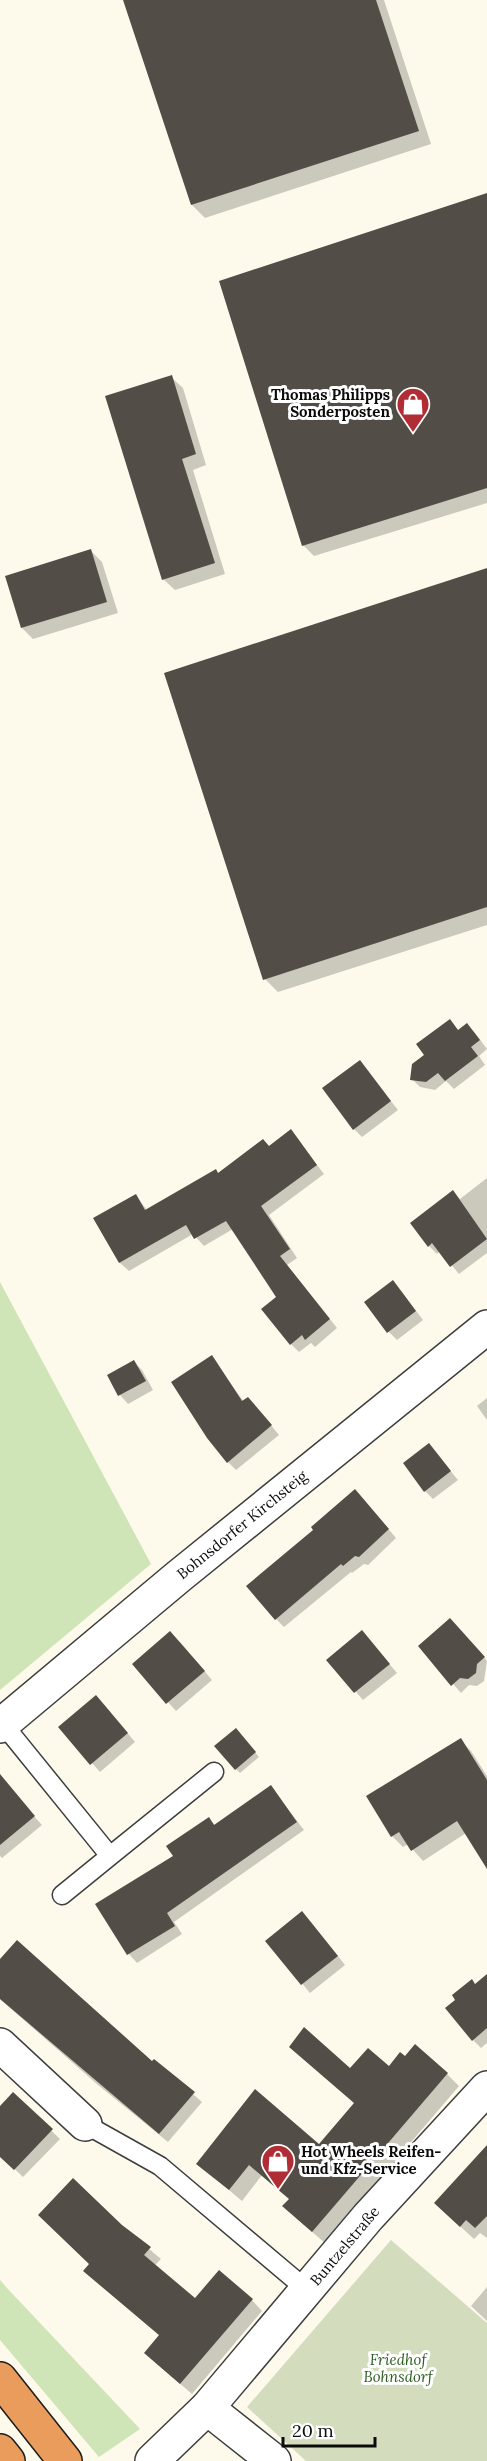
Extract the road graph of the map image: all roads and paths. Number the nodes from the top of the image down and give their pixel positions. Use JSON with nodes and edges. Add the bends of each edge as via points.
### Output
{"nodes":[{"id":1,"x":487,"y":1327,"type":"edge"},
{"id":2,"x":1,"y":1725,"type":"edge"},
{"id":3,"x":214,"y":1772,"type":"dead end"},
{"id":4,"x":110,"y":1856,"type":"junction"},
{"id":5,"x":62,"y":1895,"type":"dead end"},
{"id":6,"x":0,"y":2045,"type":"edge"},
{"id":7,"x":487,"y":2088,"type":"edge"},
{"id":8,"x":85,"y":2124,"type":"joint"},
{"id":9,"x":308,"y":2290,"type":"junction"},
{"id":10,"x":0,"y":2379,"type":"edge"},
{"id":11,"x":207,"y":2408,"type":"junction"},
{"id":12,"x":55,"y":2449,"type":"edge"},
{"id":13,"x":0,"y":2451,"type":"edge"},
{"id":14,"x":8,"y":2461,"type":"edge"},
{"id":15,"x":153,"y":2461,"type":"edge"},
{"id":16,"x":274,"y":2461,"type":"edge"}],
"edges":[{"from":1,"to":2,"type":"street","name":"Bohnsdorfer Kirchsteig"},
{"from":2,"to":4,"type":"lane"},
{"from":3,"to":4,"type":"lane"},
{"from":4,"to":5,"type":"lane"},
{"from":6,"to":8,"type":"street"},
{"from":7,"to":9,"type":"street","name":"Buntzelstraße","via":[[391,2191]]},
{"from":8,"to":9,"type":"lane","via":[[160,2166]]},
{"from":9,"to":11,"type":"street","name":"Buntzelstraße"},
{"from":10,"to":12,"type":"highway"},
{"from":11,"to":15,"type":"street","name":"Buntzelstraße"},
{"from":11,"to":16,"type":"street"},
{"from":13,"to":14,"type":"highway"}]}
